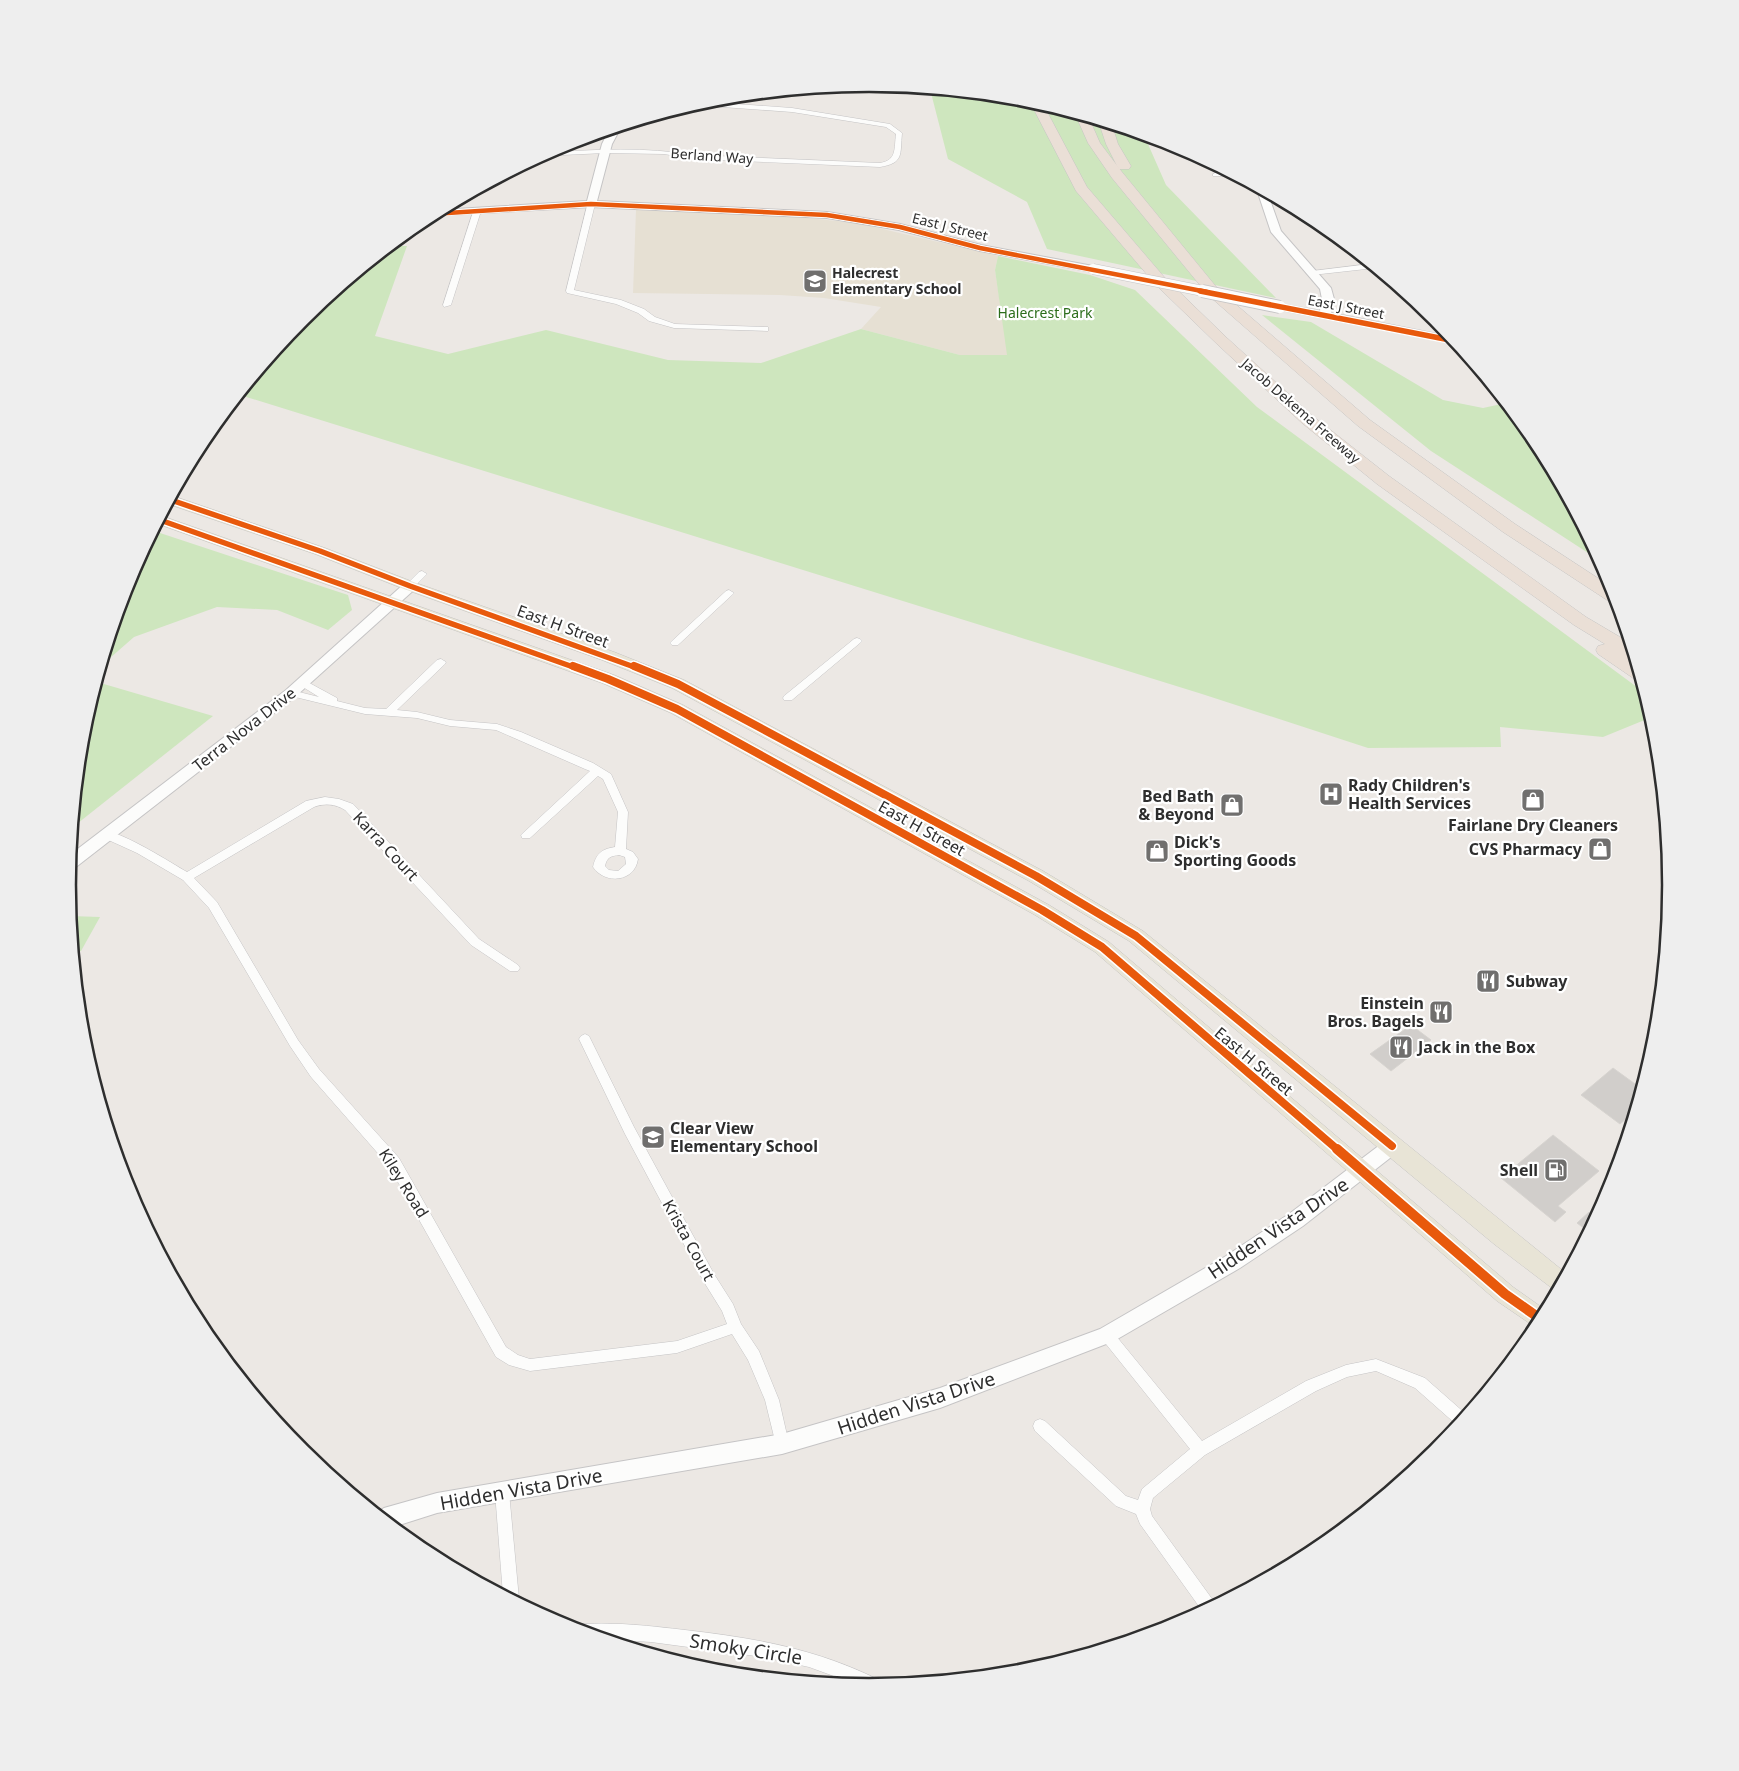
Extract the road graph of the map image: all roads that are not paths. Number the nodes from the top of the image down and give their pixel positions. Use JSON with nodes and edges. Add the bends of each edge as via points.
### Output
{"nodes":[{"id":1,"x":726,"y":105,"type":"edge"},
{"id":2,"x":1030,"y":108,"type":"edge"},
{"id":3,"x":1041,"y":111,"type":"edge"},
{"id":4,"x":1085,"y":122,"type":"edge"},
{"id":5,"x":1107,"y":129,"type":"edge"},
{"id":6,"x":612,"y":135,"type":"edge"},
{"id":7,"x":1060,"y":148,"type":"junction"},
{"id":8,"x":605,"y":151,"type":"junction"},
{"id":9,"x":565,"y":154,"type":"edge"},
{"id":10,"x":1215,"y":175,"type":"dead end"},
{"id":11,"x":1222,"y":175,"type":"edge"},
{"id":12,"x":1129,"y":189,"type":"junction"},
{"id":13,"x":1265,"y":198,"type":"edge"},
{"id":14,"x":592,"y":204,"type":"junction"},
{"id":15,"x":477,"y":211,"type":"junction"},
{"id":16,"x":451,"y":213,"type":"edge"},
{"id":17,"x":1365,"y":267,"type":"edge"},
{"id":18,"x":1312,"y":272,"type":"junction"},
{"id":19,"x":447,"y":305,"type":"dead end"},
{"id":20,"x":1280,"y":307,"type":"joint"},
{"id":21,"x":1324,"y":315,"type":"junction"},
{"id":22,"x":765,"y":328,"type":"dead end"},
{"id":23,"x":1443,"y":339,"type":"edge"},
{"id":24,"x":176,"y":502,"type":"edge"},
{"id":25,"x":165,"y":522,"type":"edge"},
{"id":26,"x":416,"y":580,"type":"junction"},
{"id":27,"x":1606,"y":591,"type":"edge"},
{"id":28,"x":729,"y":593,"type":"dead end"},
{"id":29,"x":390,"y":602,"type":"junction"},
{"id":30,"x":1580,"y":621,"type":"junction"},
{"id":31,"x":858,"y":641,"type":"dead end"},
{"id":32,"x":675,"y":643,"type":"dead end"},
{"id":33,"x":1627,"y":649,"type":"edge"},
{"id":34,"x":441,"y":662,"type":"dead end"},
{"id":35,"x":1633,"y":669,"type":"edge"},
{"id":36,"x":297,"y":688,"type":"junction"},
{"id":37,"x":788,"y":698,"type":"dead end"},
{"id":38,"x":348,"y":708,"type":"junction"},
{"id":39,"x":388,"y":713,"type":"junction"},
{"id":40,"x":597,"y":771,"type":"junction"},
{"id":41,"x":108,"y":835,"type":"junction"},
{"id":42,"x":526,"y":835,"type":"dead end"},
{"id":43,"x":620,"y":851,"type":"dead end"},
{"id":44,"x":77,"y":858,"type":"edge"},
{"id":45,"x":187,"y":877,"type":"junction"},
{"id":46,"x":514,"y":968,"type":"dead end"},
{"id":47,"x":585,"y":1039,"type":"dead end"},
{"id":48,"x":1392,"y":1146,"type":"junction"},
{"id":49,"x":1362,"y":1171,"type":"junction"},
{"id":50,"x":1557,"y":1280,"type":"edge"},
{"id":51,"x":1535,"y":1315,"type":"edge"},
{"id":52,"x":735,"y":1326,"type":"junction"},
{"id":53,"x":1107,"y":1335,"type":"junction"},
{"id":54,"x":1458,"y":1417,"type":"edge"},
{"id":55,"x":1040,"y":1426,"type":"dead end"},
{"id":56,"x":782,"y":1444,"type":"junction"},
{"id":57,"x":1200,"y":1450,"type":"junction"},
{"id":58,"x":502,"y":1492,"type":"junction"},
{"id":59,"x":1143,"y":1509,"type":"junction"},
{"id":60,"x":390,"y":1517,"type":"edge"},
{"id":61,"x":511,"y":1593,"type":"edge"},
{"id":62,"x":1206,"y":1603,"type":"edge"},
{"id":63,"x":601,"y":1632,"type":"edge"},
{"id":64,"x":858,"y":1679,"type":"edge"}],
"edges":[{"from":1,"to":8,"type":"street","name":"Berland Way","via":[[792,110],[888,125],[899,133],[896,158],[891,163],[880,165]]},
{"from":2,"to":7,"type":"highway"},
{"from":3,"to":7,"type":"highway","name":"Jacob Dekema Freeway"},
{"from":4,"to":12,"type":"highway","name":"Jacob Dekema Freeway","via":[[1094,143]]},
{"from":5,"to":12,"type":"highway","via":[[1126,169]]},
{"from":6,"to":8,"type":"street"},
{"from":7,"to":30,"type":"highway","name":"Jacob Dekema Freeway","via":[[1081,188],[1160,281],[1308,420],[1383,480]]},
{"from":8,"to":9,"type":"street","name":"Berland Way"},
{"from":8,"to":14,"type":"street"},
{"from":10,"to":11,"type":"street"},
{"from":12,"to":27,"type":"highway","name":"Jacob Dekema Freeway","via":[[1213,292],[1364,423],[1508,528]]},
{"from":13,"to":18,"type":"street","via":[[1276,232]]},
{"from":14,"to":15,"type":"street","name":"East J Street"},
{"from":14,"to":20,"type":"street","name":"East J Street","bridge":true,"via":[[827,215],[900,227],[980,248]]},
{"from":14,"to":22,"type":"street","via":[[570,291],[618,302],[674,326]]},
{"from":15,"to":16,"type":"street","name":"East J Street"},
{"from":15,"to":19,"type":"street"},
{"from":17,"to":18,"type":"street"},
{"from":18,"to":21,"type":"street","via":[[1327,293]]},
{"from":20,"to":21,"type":"street","name":"East J Street"},
{"from":21,"to":23,"type":"street","name":"East J Street"},
{"from":24,"to":26,"type":"main road","name":"East H Street"},
{"from":25,"to":29,"type":"main road","name":"East H Street"},
{"from":26,"to":29,"type":"street","name":"Terra Nova Drive"},
{"from":26,"to":48,"type":"main road","name":"East H Street","via":[[678,684],[1069,894],[1136,936]]},
{"from":28,"to":32,"type":"street"},
{"from":29,"to":36,"type":"street","name":"Terra Nova Drive"},
{"from":29,"to":49,"type":"main road","name":"East H Street","via":[[608,679],[677,709],[1042,910],[1102,947]]},
{"from":30,"to":33,"type":"highway","name":"Jacob Dekema Freeway"},
{"from":30,"to":35,"type":"highway","via":[[1606,652]]},
{"from":31,"to":37,"type":"street"},
{"from":34,"to":39,"type":"street"},
{"from":36,"to":38,"type":"street"},
{"from":36,"to":38,"type":"street"},
{"from":36,"to":41,"type":"street","name":"Terra Nova Drive"},
{"from":38,"to":39,"type":"street"},
{"from":39,"to":40,"type":"street","via":[[497,727]]},
{"from":40,"to":42,"type":"street"},
{"from":40,"to":43,"type":"street","via":[[607,777],[623,812]]},
{"from":41,"to":44,"type":"street","name":"Terra Nova Drive"},
{"from":41,"to":45,"type":"street","name":"Kiley Road"},
{"from":45,"to":46,"type":"street","name":"Karra Court","via":[[310,804],[338,801],[349,807],[474,942]]},
{"from":45,"to":52,"type":"street","name":"Kiley Road","via":[[213,905],[294,1043],[319,1078],[394,1162],[501,1352],[530,1365],[677,1347]]},
{"from":47,"to":52,"type":"street","name":"Krista Court","via":[[629,1130]]},
{"from":48,"to":49,"type":"street","name":"Hidden Vista Drive"},
{"from":48,"to":50,"type":"main road","name":"East H Street"},
{"from":49,"to":51,"type":"main road","name":"East H Street","via":[[1505,1294]]},
{"from":49,"to":53,"type":"street","name":"Hidden Vista Drive","via":[[1233,1262]]},
{"from":52,"to":56,"type":"street","name":"Krista Court","via":[[765,1378]]},
{"from":53,"to":56,"type":"street","name":"Hidden Vista Drive","via":[[940,1398]]},
{"from":53,"to":57,"type":"street"},
{"from":54,"to":57,"type":"street","via":[[1420,1383],[1376,1365],[1346,1371],[1311,1386]]},
{"from":55,"to":59,"type":"street","via":[[1121,1501]]},
{"from":56,"to":58,"type":"street","name":"Hidden Vista Drive"},
{"from":57,"to":59,"type":"street","via":[[1147,1494]]},
{"from":58,"to":60,"type":"street","name":"Hidden Vista Drive","via":[[437,1504]]},
{"from":58,"to":61,"type":"street"},
{"from":59,"to":62,"type":"street","via":[[1145,1519]]},
{"from":63,"to":64,"type":"street","name":"Smoky Circle","via":[[623,1631],[786,1652]]}]}
